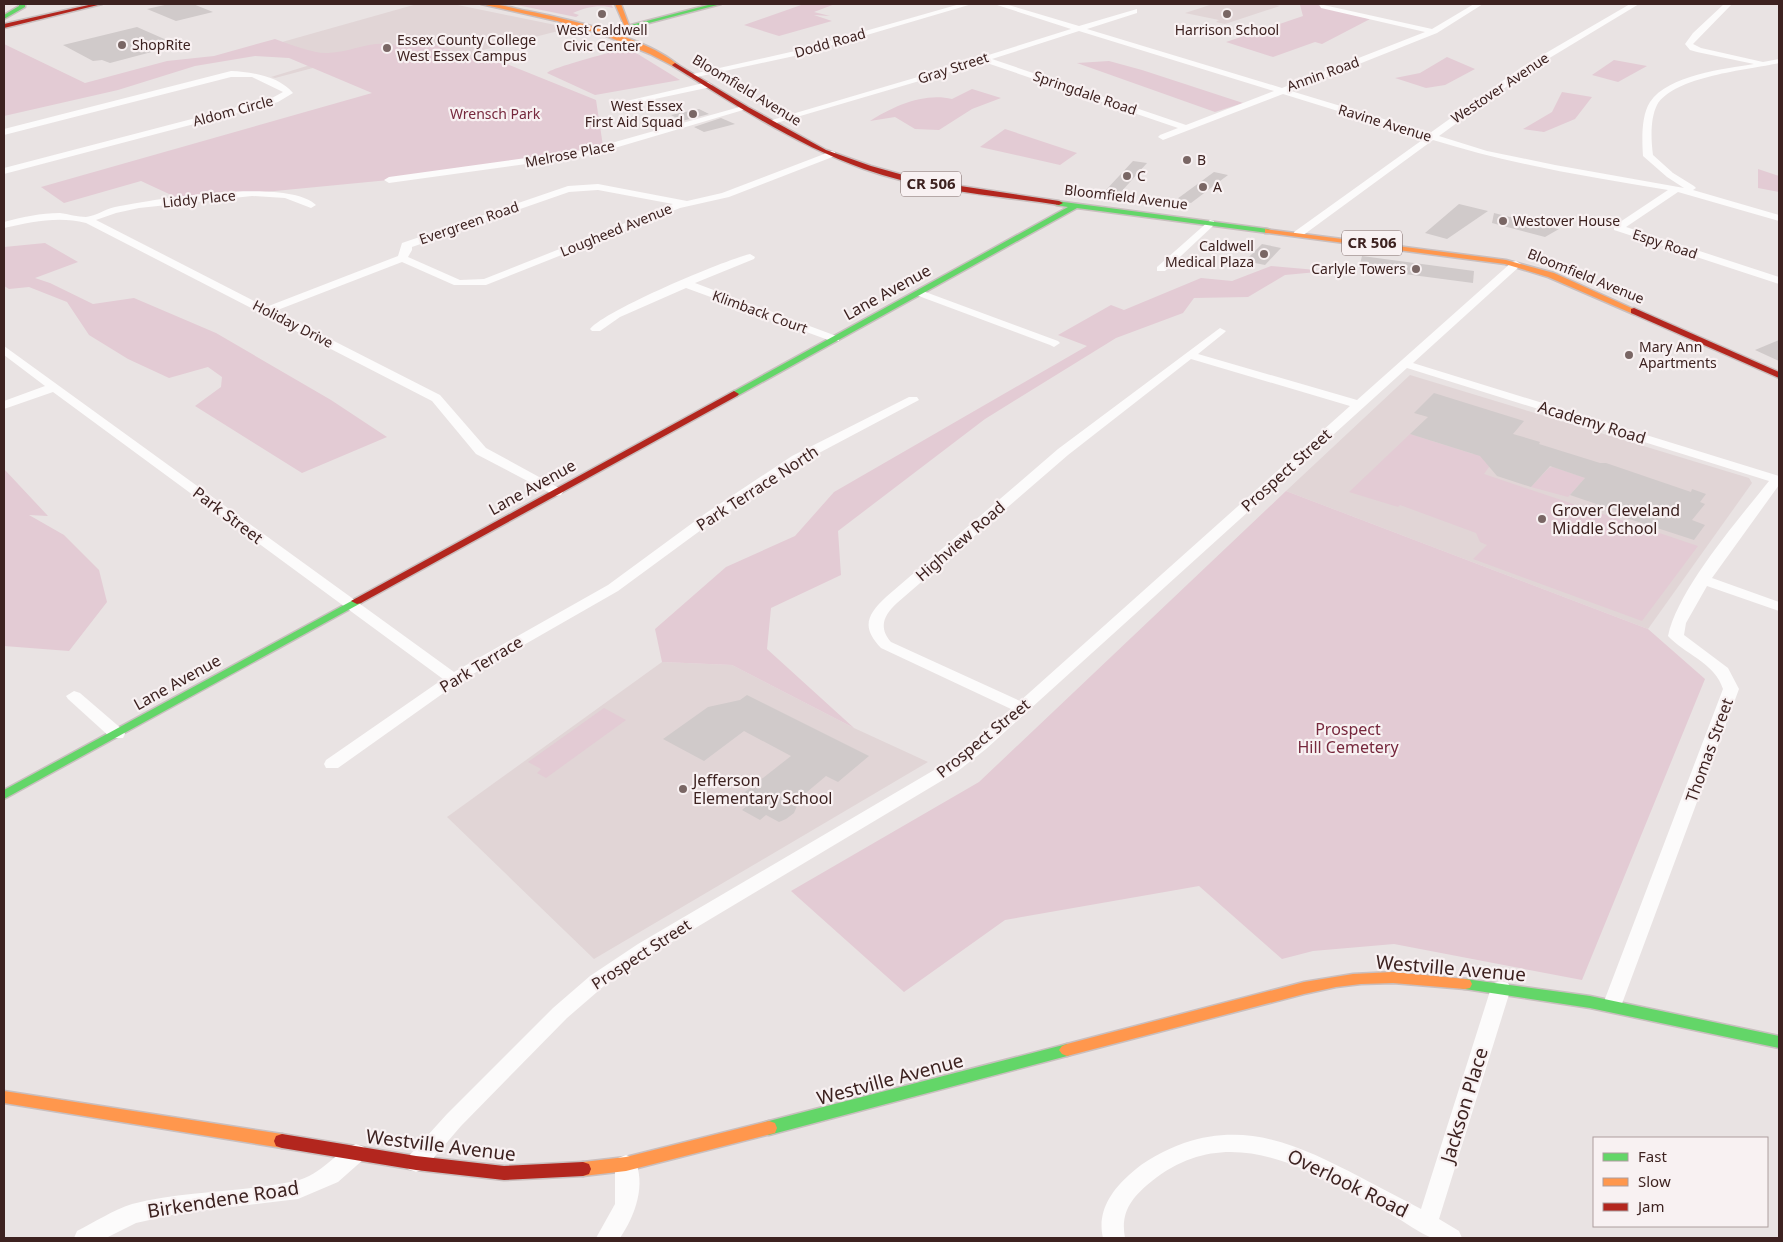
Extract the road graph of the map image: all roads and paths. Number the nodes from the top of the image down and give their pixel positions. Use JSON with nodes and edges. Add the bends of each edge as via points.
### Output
{"nodes":[{"id":1,"x":22,"y":4,"type":"edge"},
{"id":2,"x":99,"y":4,"type":"edge"},
{"id":3,"x":484,"y":4,"type":"edge"},
{"id":4,"x":618,"y":4,"type":"edge"},
{"id":5,"x":718,"y":4,"type":"edge"},
{"id":6,"x":968,"y":4,"type":"edge"},
{"id":7,"x":998,"y":4,"type":"edge"},
{"id":8,"x":1323,"y":4,"type":"edge"},
{"id":9,"x":1479,"y":4,"type":"edge"},
{"id":10,"x":1635,"y":4,"type":"edge"},
{"id":11,"x":1728,"y":4,"type":"edge"},
{"id":12,"x":1134,"y":11,"type":"dead end"},
{"id":13,"x":4,"y":17,"type":"edge"},
{"id":14,"x":4,"y":26,"type":"edge"},
{"id":15,"x":628,"y":27,"type":"junction"},
{"id":16,"x":1076,"y":28,"type":"junction"},
{"id":17,"x":607,"y":32,"type":"junction"},
{"id":18,"x":1432,"y":32,"type":"junction"},
{"id":19,"x":984,"y":59,"type":"junction"},
{"id":20,"x":1779,"y":61,"type":"edge"},
{"id":21,"x":1768,"y":64,"type":"junction"},
{"id":22,"x":1779,"y":66,"type":"edge"},
{"id":23,"x":692,"y":75,"type":"junction"},
{"id":24,"x":708,"y":85,"type":"junction"},
{"id":25,"x":1279,"y":91,"type":"junction"},
{"id":26,"x":622,"y":103,"type":"dead end"},
{"id":27,"x":746,"y":108,"type":"junction"},
{"id":28,"x":770,"y":122,"type":"junction"},
{"id":29,"x":1186,"y":128,"type":"junction"},
{"id":30,"x":4,"y":132,"type":"edge"},
{"id":31,"x":1163,"y":136,"type":"dead end"},
{"id":32,"x":1429,"y":137,"type":"junction"},
{"id":33,"x":832,"y":154,"type":"junction"},
{"id":34,"x":4,"y":171,"type":"edge"},
{"id":35,"x":389,"y":180,"type":"dead end"},
{"id":36,"x":1677,"y":189,"type":"junction"},
{"id":37,"x":1705,"y":196,"type":"junction"},
{"id":38,"x":687,"y":203,"type":"junction"},
{"id":39,"x":311,"y":205,"type":"dead end"},
{"id":40,"x":1075,"y":206,"type":"junction"},
{"id":41,"x":1779,"y":218,"type":"edge"},
{"id":42,"x":86,"y":220,"type":"junction"},
{"id":43,"x":1210,"y":223,"type":"junction"},
{"id":44,"x":4,"y":225,"type":"edge"},
{"id":45,"x":1298,"y":234,"type":"junction"},
{"id":46,"x":750,"y":257,"type":"dead end"},
{"id":47,"x":402,"y":258,"type":"junction"},
{"id":48,"x":1516,"y":264,"type":"junction"},
{"id":49,"x":1161,"y":269,"type":"dead end"},
{"id":50,"x":1779,"y":281,"type":"edge"},
{"id":51,"x":686,"y":284,"type":"junction"},
{"id":52,"x":920,"y":293,"type":"junction"},
{"id":53,"x":268,"y":310,"type":"junction"},
{"id":54,"x":596,"y":329,"type":"dead end"},
{"id":55,"x":1220,"y":331,"type":"dead end"},
{"id":56,"x":835,"y":339,"type":"junction"},
{"id":57,"x":1054,"y":343,"type":"dead end"},
{"id":58,"x":4,"y":350,"type":"edge"},
{"id":59,"x":1189,"y":355,"type":"junction"},
{"id":60,"x":1405,"y":364,"type":"junction"},
{"id":61,"x":1779,"y":375,"type":"edge"},
{"id":62,"x":55,"y":387,"type":"junction"},
{"id":63,"x":913,"y":400,"type":"dead end"},
{"id":64,"x":4,"y":405,"type":"edge"},
{"id":65,"x":1359,"y":405,"type":"junction"},
{"id":66,"x":1778,"y":479,"type":"edge"},
{"id":67,"x":556,"y":492,"type":"junction"},
{"id":68,"x":634,"y":572,"type":"joint"},
{"id":69,"x":1704,"y":580,"type":"junction"},
{"id":70,"x":349,"y":605,"type":"junction"},
{"id":71,"x":1779,"y":607,"type":"edge"},
{"id":72,"x":453,"y":679,"type":"junction"},
{"id":73,"x":74,"y":696,"type":"dead end"},
{"id":74,"x":1022,"y":708,"type":"junction"},
{"id":75,"x":117,"y":734,"type":"junction"},
{"id":76,"x":332,"y":764,"type":"dead end"},
{"id":77,"x":4,"y":795,"type":"edge"},
{"id":78,"x":1501,"y":988,"type":"junction"},
{"id":79,"x":1613,"y":1004,"type":"junction"},
{"id":80,"x":1779,"y":1042,"type":"edge"},
{"id":81,"x":4,"y":1097,"type":"edge"},
{"id":82,"x":356,"y":1153,"type":"junction"},
{"id":83,"x":416,"y":1163,"type":"junction"},
{"id":84,"x":626,"y":1164,"type":"junction"},
{"id":85,"x":1427,"y":1222,"type":"junction"},
{"id":86,"x":85,"y":1238,"type":"edge"},
{"id":87,"x":607,"y":1238,"type":"edge"},
{"id":88,"x":1114,"y":1238,"type":"edge"},
{"id":89,"x":1451,"y":1238,"type":"edge"}],
"edges":[{"from":1,"to":13,"type":"street"},
{"from":2,"to":14,"type":"street"},
{"from":3,"to":17,"type":"street","name":"Bloomfield Avenue","number":"CR 506"},
{"from":4,"to":15,"type":"street"},
{"from":5,"to":15,"type":"street"},
{"from":6,"to":23,"type":"street","name":"Dodd Road","via":[[796,53]]},
{"from":7,"to":16,"type":"street","name":"Ravine Avenue"},
{"from":8,"to":18,"type":"street"},
{"from":9,"to":18,"type":"street","name":"Annin Road"},
{"from":10,"to":32,"type":"street","name":"Westover Avenue","via":[[1525,69]]},
{"from":11,"to":21,"type":"street","via":[[1720,16],[1697,33],[1689,44],[1700,50]]},
{"from":12,"to":16,"type":"street","name":"Gray Street"},
{"from":15,"to":17,"type":"street"},
{"from":16,"to":19,"type":"street","name":"Gray Street"},
{"from":16,"to":25,"type":"street","name":"Ravine Avenue"},
{"from":17,"to":23,"type":"street","name":"Bloomfield Avenue","number":"CR 506","via":[[644,47]]},
{"from":18,"to":25,"type":"street","name":"Annin Road"},
{"from":19,"to":28,"type":"street","name":"Gray Street"},
{"from":19,"to":29,"type":"street","name":"Springdale Road"},
{"from":20,"to":21,"type":"street"},
{"from":21,"to":22,"type":"street"},
{"from":21,"to":37,"type":"street","via":[[1696,79],[1659,97],[1653,104],[1646,144],[1648,156],[1670,175]]},
{"from":23,"to":24,"type":"street","name":"Bloomfield Avenue","number":"CR 506"},
{"from":24,"to":26,"type":"street"},
{"from":24,"to":27,"type":"street","name":"Bloomfield Avenue","number":"CR 506"},
{"from":25,"to":29,"type":"street","name":"Annin Road"},
{"from":25,"to":32,"type":"street","name":"Ravine Avenue"},
{"from":27,"to":28,"type":"street","name":"Bloomfield Avenue","number":"CR 506"},
{"from":27,"to":35,"type":"street","name":"Melrose Place","via":[[591,152]]},
{"from":28,"to":33,"type":"street","name":"Bloomfield Avenue","number":"CR 506"},
{"from":29,"to":31,"type":"street","name":"Annin Road"},
{"from":30,"to":34,"type":"street","name":"Aldom Circle","via":[[231,74],[254,75],[285,88],[289,93],[282,98]]},
{"from":32,"to":36,"type":"street","name":"Ravine Avenue","via":[[1520,161]]},
{"from":32,"to":45,"type":"street","name":"Westover Avenue"},
{"from":33,"to":38,"type":"street","name":"Lougheed Avenue","via":[[725,195]]},
{"from":33,"to":40,"type":"street","name":"Bloomfield Avenue","number":"CR 506","via":[[876,170],[943,187]]},
{"from":36,"to":37,"type":"street","name":"Ravine Avenue"},
{"from":36,"to":50,"type":"street","name":"Espy Road","via":[[1618,228]]},
{"from":37,"to":41,"type":"street","name":"Ravine Avenue"},
{"from":38,"to":47,"type":"street","name":"Lougheed Avenue","via":[[486,282],[458,282]]},
{"from":38,"to":47,"type":"street","name":"Evergreen Road","via":[[598,188],[568,189],[406,245]]},
{"from":39,"to":42,"type":"street","name":"Liddy Place","via":[[287,195],[252,193],[139,205]]},
{"from":40,"to":43,"type":"street","name":"Bloomfield Avenue","number":"CR 506"},
{"from":40,"to":52,"type":"street","name":"Lane Avenue"},
{"from":42,"to":44,"type":"street","name":"Holiday Drive","via":[[44,217]]},
{"from":42,"to":53,"type":"street","name":"Holiday Drive"},
{"from":43,"to":45,"type":"street","name":"Bloomfield Avenue","number":"CR 506"},
{"from":43,"to":49,"type":"street"},
{"from":45,"to":48,"type":"street","name":"Bloomfield Avenue","number":"CR 506"},
{"from":46,"to":51,"type":"street","name":"Klimback Court"},
{"from":47,"to":53,"type":"street","name":"Evergreen Road"},
{"from":48,"to":60,"type":"street","name":"Prospect Street"},
{"from":48,"to":61,"type":"street","name":"Bloomfield Avenue","number":"CR 506","via":[[1551,275]]},
{"from":51,"to":54,"type":"street","name":"Klimback Court","via":[[616,315]]},
{"from":51,"to":56,"type":"street","name":"Klimback Court"},
{"from":52,"to":56,"type":"street","name":"Lane Avenue"},
{"from":52,"to":57,"type":"street"},
{"from":53,"to":67,"type":"street","name":"Holiday Drive","via":[[436,398],[482,451]]},
{"from":55,"to":59,"type":"street","name":"Highview Road"},
{"from":56,"to":67,"type":"street","name":"Lane Avenue"},
{"from":58,"to":62,"type":"street","name":"Park Street"},
{"from":59,"to":65,"type":"street"},
{"from":59,"to":74,"type":"street","name":"Highview Road","via":[[1063,452],[898,594],[879,615],[874,628],[877,637],[886,645]]},
{"from":60,"to":65,"type":"street","name":"Prospect Street"},
{"from":60,"to":66,"type":"street","name":"Academy Road"},
{"from":62,"to":64,"type":"street"},
{"from":62,"to":70,"type":"street","name":"Park Street"},
{"from":63,"to":68,"type":"street","name":"Park Terrace North","via":[[797,458]]},
{"from":65,"to":74,"type":"street","name":"Prospect Street"},
{"from":66,"to":69,"type":"street","name":"Thomas Street"},
{"from":67,"to":70,"type":"street","name":"Lane Avenue"},
{"from":68,"to":72,"type":"street","name":"Park Terrace","via":[[613,588]]},
{"from":69,"to":71,"type":"street"},
{"from":69,"to":79,"type":"street","name":"Thomas Street","via":[[1676,626],[1676,636],[1718,666],[1729,681],[1729,698]]},
{"from":70,"to":72,"type":"street","name":"Park Street"},
{"from":70,"to":75,"type":"street","name":"Lane Avenue"},
{"from":72,"to":76,"type":"street","name":"Park Terrace"},
{"from":73,"to":75,"type":"street"},
{"from":74,"to":83,"type":"street","name":"Prospect Street","via":[[952,767],[645,949],[597,981],[454,1120]]},
{"from":75,"to":77,"type":"street","name":"Lane Avenue"},
{"from":78,"to":79,"type":"street","name":"Westville Avenue"},
{"from":78,"to":84,"type":"street","name":"Westville Avenue","via":[[1370,978],[1304,988]]},
{"from":78,"to":85,"type":"street","name":"Jackson Place"},
{"from":79,"to":80,"type":"street","name":"Westville Avenue"},
{"from":81,"to":82,"type":"street","name":"Westville Avenue"},
{"from":82,"to":83,"type":"street","name":"Westville Avenue"},
{"from":82,"to":86,"type":"street","name":"Birkendene Road","via":[[330,1176],[298,1190],[181,1204],[132,1214]]},
{"from":83,"to":84,"type":"street","name":"Westville Avenue","via":[[504,1173]]},
{"from":84,"to":87,"type":"street","via":[[629,1194],[626,1209]]},
{"from":85,"to":88,"type":"street","name":"Overlook Road","via":[[1304,1159],[1252,1142],[1230,1142],[1182,1152],[1151,1168],[1126,1191],[1115,1207],[1112,1220]]},
{"from":85,"to":89,"type":"street","name":"Overlook Road"}]}
